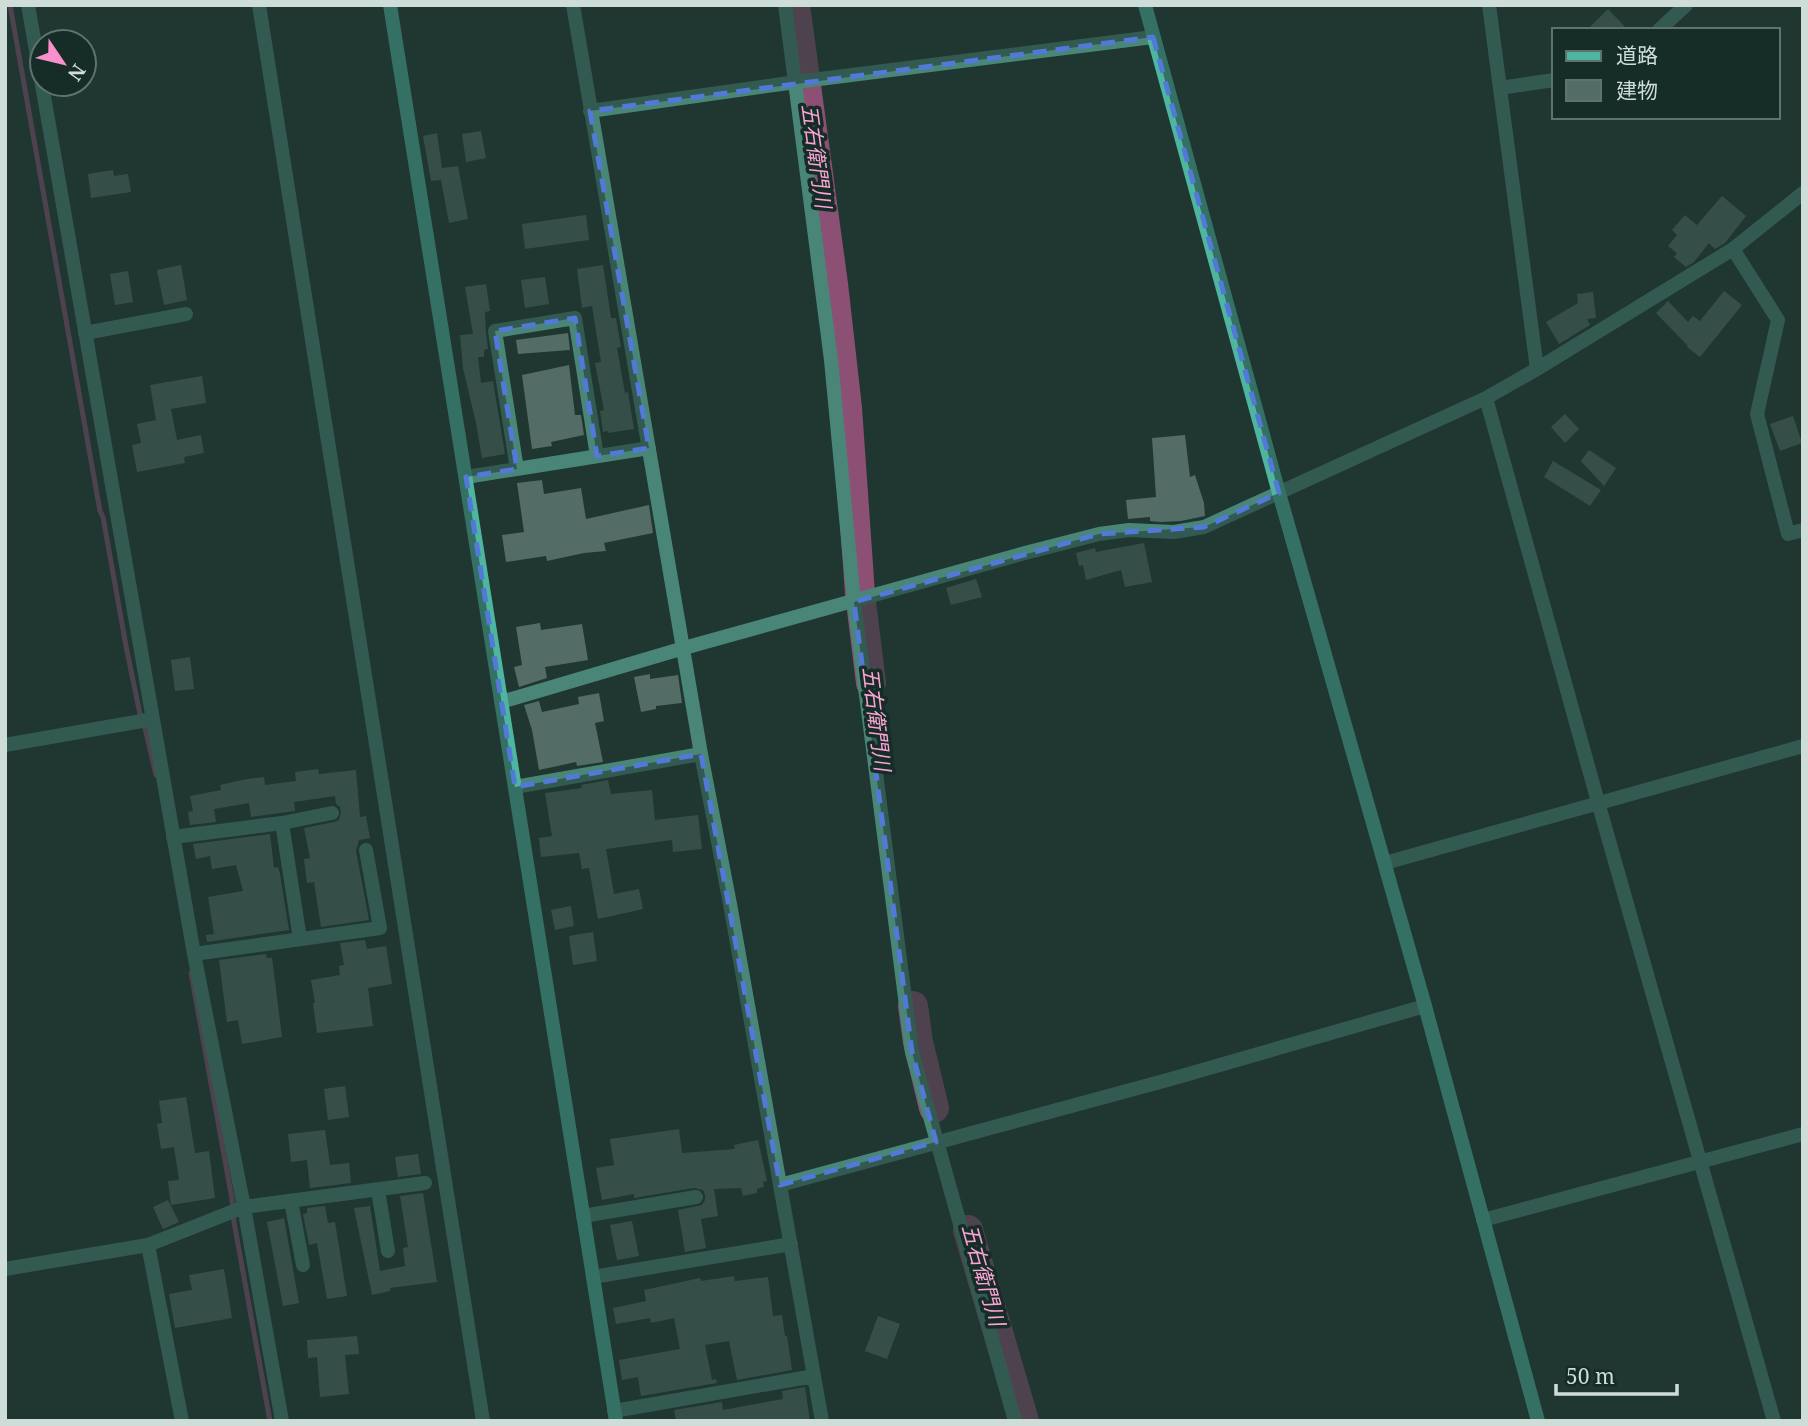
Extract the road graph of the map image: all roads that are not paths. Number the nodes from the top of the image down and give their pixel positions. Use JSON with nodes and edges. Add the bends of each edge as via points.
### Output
{"nodes":[{"id":1,"x":28,"y":5,"type":"edge"},
{"id":2,"x":259,"y":5,"type":"edge"},
{"id":3,"x":390,"y":5,"type":"edge"},
{"id":4,"x":573,"y":5,"type":"edge"},
{"id":5,"x":785,"y":5,"type":"edge"},
{"id":6,"x":1145,"y":5,"type":"edge"},
{"id":7,"x":1489,"y":5,"type":"edge"},
{"id":8,"x":1686,"y":5,"type":"edge"},
{"id":9,"x":1661,"y":28,"type":"edge"},
{"id":10,"x":1153,"y":37,"type":"junction"},
{"id":11,"x":1552,"y":80,"type":"edge"},
{"id":12,"x":796,"y":82,"type":"junction"},
{"id":13,"x":1500,"y":88,"type":"junction"},
{"id":14,"x":590,"y":111,"type":"junction"},
{"id":15,"x":1803,"y":193,"type":"edge"},
{"id":16,"x":1733,"y":249,"type":"junction"},
{"id":17,"x":186,"y":314,"type":"dead end"},
{"id":18,"x":85,"y":333,"type":"junction"},
{"id":19,"x":1537,"y":369,"type":"junction"},
{"id":20,"x":1486,"y":398,"type":"junction"},
{"id":21,"x":649,"y":448,"type":"junction"},
{"id":22,"x":597,"y":456,"type":"junction"},
{"id":23,"x":517,"y":469,"type":"junction"},
{"id":24,"x":466,"y":477,"type":"junction"},
{"id":25,"x":1279,"y":494,"type":"junction"},
{"id":26,"x":1803,"y":530,"type":"edge"},
{"id":27,"x":854,"y":602,"type":"junction"},
{"id":28,"x":684,"y":648,"type":"junction"},
{"id":29,"x":501,"y":702,"type":"junction"},
{"id":30,"x":153,"y":719,"type":"junction"},
{"id":31,"x":5,"y":745,"type":"edge"},
{"id":32,"x":1803,"y":746,"type":"edge"},
{"id":33,"x":701,"y":754,"type":"junction"},
{"id":34,"x":514,"y":787,"type":"junction"},
{"id":35,"x":1598,"y":802,"type":"junction"},
{"id":36,"x":332,"y":813,"type":"dead end"},
{"id":37,"x":282,"y":823,"type":"junction"},
{"id":38,"x":173,"y":837,"type":"junction"},
{"id":39,"x":366,"y":850,"type":"dead end"},
{"id":40,"x":1385,"y":863,"type":"junction"},
{"id":41,"x":300,"y":939,"type":"junction"},
{"id":42,"x":194,"y":954,"type":"junction"},
{"id":43,"x":1425,"y":1006,"type":"junction"},
{"id":44,"x":1803,"y":1134,"type":"edge"},
{"id":45,"x":936,"y":1142,"type":"junction"},
{"id":46,"x":1699,"y":1163,"type":"junction"},
{"id":47,"x":425,"y":1183,"type":"dead end"},
{"id":48,"x":780,"y":1185,"type":"junction"},
{"id":49,"x":378,"y":1189,"type":"junction"},
{"id":50,"x":696,"y":1197,"type":"dead end"},
{"id":51,"x":291,"y":1201,"type":"junction"},
{"id":52,"x":244,"y":1207,"type":"junction"},
{"id":53,"x":583,"y":1216,"type":"junction"},
{"id":54,"x":1483,"y":1220,"type":"junction"},
{"id":55,"x":791,"y":1244,"type":"junction"},
{"id":56,"x":148,"y":1245,"type":"junction"},
{"id":57,"x":388,"y":1251,"type":"dead end"},
{"id":58,"x":303,"y":1265,"type":"dead end"},
{"id":59,"x":5,"y":1269,"type":"edge"},
{"id":60,"x":593,"y":1278,"type":"junction"},
{"id":61,"x":814,"y":1376,"type":"junction"},
{"id":62,"x":615,"y":1416,"type":"edge"},
{"id":63,"x":182,"y":1421,"type":"edge"},
{"id":64,"x":282,"y":1421,"type":"edge"},
{"id":65,"x":483,"y":1421,"type":"edge"},
{"id":66,"x":822,"y":1421,"type":"edge"},
{"id":67,"x":1015,"y":1421,"type":"edge"},
{"id":68,"x":1538,"y":1421,"type":"edge"},
{"id":69,"x":1774,"y":1421,"type":"edge"}],
"edges":[{"from":1,"to":18,"type":"street"},
{"from":2,"to":65,"type":"street"},
{"from":3,"to":24,"type":"street"},
{"from":4,"to":14,"type":"street"},
{"from":5,"to":12,"type":"street"},
{"from":6,"to":10,"type":"street"},
{"from":7,"to":13,"type":"street"},
{"from":8,"to":9,"type":"street"},
{"from":10,"to":12,"type":"street"},
{"from":10,"to":25,"type":"street"},
{"from":11,"to":13,"type":"street"},
{"from":12,"to":14,"type":"street"},
{"from":12,"to":27,"type":"street","via":[[831,360]]},
{"from":13,"to":19,"type":"street"},
{"from":14,"to":21,"type":"street"},
{"from":15,"to":16,"type":"street"},
{"from":16,"to":19,"type":"street"},
{"from":16,"to":26,"type":"street","via":[[1778,320],[1757,414],[1788,534]]},
{"from":17,"to":18,"type":"street"},
{"from":18,"to":30,"type":"street"},
{"from":19,"to":20,"type":"street"},
{"from":20,"to":25,"type":"street"},
{"from":20,"to":35,"type":"street"},
{"from":21,"to":22,"type":"street"},
{"from":21,"to":28,"type":"street"},
{"from":22,"to":23,"type":"street"},
{"from":22,"to":23,"type":"street","via":[[575,318],[495,331]]},
{"from":23,"to":24,"type":"street"},
{"from":24,"to":29,"type":"street"},
{"from":25,"to":27,"type":"street","via":[[1204,527],[1099,534]]},
{"from":25,"to":40,"type":"street"},
{"from":27,"to":28,"type":"street"},
{"from":27,"to":45,"type":"street","via":[[912,1052]]},
{"from":28,"to":29,"type":"street"},
{"from":28,"to":33,"type":"street"},
{"from":29,"to":34,"type":"street"},
{"from":30,"to":31,"type":"street"},
{"from":30,"to":38,"type":"street"},
{"from":32,"to":35,"type":"street"},
{"from":33,"to":34,"type":"street"},
{"from":33,"to":48,"type":"street"},
{"from":34,"to":53,"type":"street"},
{"from":35,"to":40,"type":"street"},
{"from":35,"to":46,"type":"street"},
{"from":36,"to":37,"type":"street"},
{"from":37,"to":38,"type":"street"},
{"from":37,"to":41,"type":"street"},
{"from":38,"to":42,"type":"street"},
{"from":39,"to":41,"type":"street","via":[[380,928]]},
{"from":40,"to":43,"type":"street"},
{"from":41,"to":42,"type":"street"},
{"from":42,"to":52,"type":"street"},
{"from":43,"to":45,"type":"street"},
{"from":43,"to":54,"type":"street"},
{"from":44,"to":46,"type":"street"},
{"from":45,"to":48,"type":"street"},
{"from":45,"to":67,"type":"street"},
{"from":46,"to":54,"type":"street"},
{"from":46,"to":69,"type":"street"},
{"from":47,"to":49,"type":"street"},
{"from":48,"to":55,"type":"street"},
{"from":49,"to":51,"type":"street"},
{"from":49,"to":57,"type":"street"},
{"from":50,"to":53,"type":"street"},
{"from":51,"to":52,"type":"street"},
{"from":51,"to":58,"type":"street"},
{"from":52,"to":56,"type":"street"},
{"from":52,"to":64,"type":"street"},
{"from":53,"to":60,"type":"street"},
{"from":54,"to":68,"type":"street"},
{"from":55,"to":60,"type":"street"},
{"from":55,"to":61,"type":"street"},
{"from":56,"to":59,"type":"street"},
{"from":56,"to":63,"type":"street"},
{"from":60,"to":62,"type":"street"},
{"from":61,"to":62,"type":"street"},
{"from":61,"to":66,"type":"street"}]}
